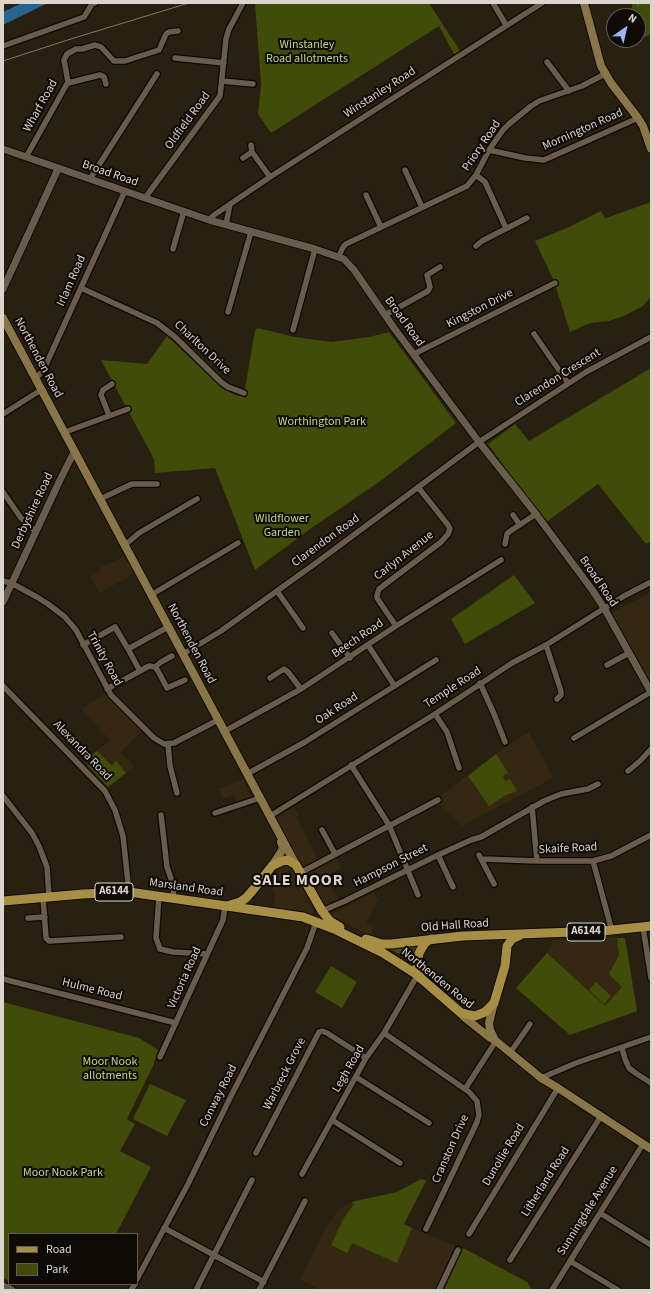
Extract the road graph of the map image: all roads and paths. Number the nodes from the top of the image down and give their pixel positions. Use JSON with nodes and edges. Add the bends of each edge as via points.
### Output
{"nodes":[{"id":1,"x":95,"y":3,"type":"edge"},
{"id":2,"x":243,"y":3,"type":"edge"},
{"id":3,"x":493,"y":3,"type":"edge"},
{"id":4,"x":542,"y":3,"type":"edge"},
{"id":5,"x":584,"y":3,"type":"edge"},
{"id":6,"x":506,"y":25,"type":"junction"},
{"id":7,"x":178,"y":31,"type":"dead end"},
{"id":8,"x":3,"y":46,"type":"edge"},
{"id":9,"x":175,"y":58,"type":"dead end"},
{"id":10,"x":548,"y":62,"type":"dead end"},
{"id":11,"x":224,"y":63,"type":"junction"},
{"id":12,"x":157,"y":74,"type":"dead end"},
{"id":13,"x":605,"y":74,"type":"junction"},
{"id":14,"x":222,"y":81,"type":"junction"},
{"id":15,"x":68,"y":83,"type":"junction"},
{"id":16,"x":106,"y":84,"type":"dead end"},
{"id":17,"x":253,"y":84,"type":"dead end"},
{"id":18,"x":569,"y":91,"type":"junction"},
{"id":19,"x":638,"y":118,"type":"junction"},
{"id":20,"x":251,"y":145,"type":"dead end"},
{"id":21,"x":651,"y":148,"type":"edge"},
{"id":22,"x":3,"y":150,"type":"edge"},
{"id":23,"x":489,"y":150,"type":"junction"},
{"id":24,"x":252,"y":152,"type":"junction"},
{"id":25,"x":26,"y":157,"type":"junction"},
{"id":26,"x":243,"y":158,"type":"dead end"},
{"id":27,"x":58,"y":168,"type":"junction"},
{"id":28,"x":405,"y":170,"type":"dead end"},
{"id":29,"x":476,"y":174,"type":"junction"},
{"id":30,"x":270,"y":177,"type":"junction"},
{"id":31,"x":90,"y":179,"type":"junction"},
{"id":32,"x":125,"y":191,"type":"junction"},
{"id":33,"x":366,"y":195,"type":"dead end"},
{"id":34,"x":145,"y":198,"type":"junction"},
{"id":35,"x":230,"y":204,"type":"junction"},
{"id":36,"x":422,"y":207,"type":"junction"},
{"id":37,"x":184,"y":211,"type":"junction"},
{"id":38,"x":527,"y":218,"type":"dead end"},
{"id":39,"x":209,"y":220,"type":"junction"},
{"id":40,"x":226,"y":225,"type":"junction"},
{"id":41,"x":381,"y":227,"type":"junction"},
{"id":42,"x":506,"y":228,"type":"junction"},
{"id":43,"x":251,"y":232,"type":"junction"},
{"id":44,"x":476,"y":246,"type":"dead end"},
{"id":45,"x":173,"y":249,"type":"dead end"},
{"id":46,"x":315,"y":249,"type":"junction"},
{"id":47,"x":339,"y":256,"type":"junction"},
{"id":48,"x":440,"y":267,"type":"dead end"},
{"id":49,"x":555,"y":283,"type":"dead end"},
{"id":50,"x":81,"y":288,"type":"junction"},
{"id":51,"x":3,"y":289,"type":"edge"},
{"id":52,"x":228,"y":312,"type":"dead end"},
{"id":53,"x":385,"y":315,"type":"junction"},
{"id":54,"x":3,"y":318,"type":"edge"},
{"id":55,"x":293,"y":330,"type":"dead end"},
{"id":56,"x":534,"y":334,"type":"dead end"},
{"id":57,"x":651,"y":337,"type":"edge"},
{"id":58,"x":414,"y":354,"type":"junction"},
{"id":59,"x":35,"y":377,"type":"junction"},
{"id":60,"x":568,"y":383,"type":"junction"},
{"id":61,"x":112,"y":384,"type":"dead end"},
{"id":62,"x":41,"y":390,"type":"junction"},
{"id":63,"x":244,"y":393,"type":"dead end"},
{"id":64,"x":128,"y":409,"type":"dead end"},
{"id":65,"x":3,"y":414,"type":"edge"},
{"id":66,"x":109,"y":415,"type":"junction"},
{"id":67,"x":65,"y":432,"type":"junction"},
{"id":68,"x":479,"y":442,"type":"junction"},
{"id":69,"x":76,"y":453,"type":"junction"},
{"id":70,"x":157,"y":484,"type":"dead end"},
{"id":71,"x":418,"y":487,"type":"junction"},
{"id":72,"x":3,"y":492,"type":"edge"},
{"id":73,"x":100,"y":499,"type":"junction"},
{"id":74,"x":197,"y":499,"type":"dead end"},
{"id":75,"x":536,"y":514,"type":"junction"},
{"id":76,"x":514,"y":515,"type":"dead end"},
{"id":77,"x":520,"y":525,"type":"junction"},
{"id":78,"x":36,"y":532,"type":"junction"},
{"id":79,"x":238,"y":543,"type":"dead end"},
{"id":80,"x":505,"y":544,"type":"dead end"},
{"id":81,"x":125,"y":545,"type":"junction"},
{"id":82,"x":501,"y":560,"type":"dead end"},
{"id":83,"x":3,"y":581,"type":"edge"},
{"id":84,"x":651,"y":582,"type":"edge"},
{"id":85,"x":11,"y":583,"type":"junction"},
{"id":86,"x":277,"y":591,"type":"junction"},
{"id":87,"x":151,"y":595,"type":"junction"},
{"id":88,"x":3,"y":602,"type":"edge"},
{"id":89,"x":604,"y":608,"type":"junction"},
{"id":90,"x":396,"y":626,"type":"junction"},
{"id":91,"x":168,"y":627,"type":"junction"},
{"id":92,"x":303,"y":628,"type":"dead end"},
{"id":93,"x":332,"y":633,"type":"dead end"},
{"id":94,"x":83,"y":644,"type":"junction"},
{"id":95,"x":368,"y":645,"type":"junction"},
{"id":96,"x":546,"y":645,"type":"junction"},
{"id":97,"x":128,"y":649,"type":"junction"},
{"id":98,"x":629,"y":653,"type":"junction"},
{"id":99,"x":183,"y":654,"type":"junction"},
{"id":100,"x":172,"y":656,"type":"dead end"},
{"id":101,"x":350,"y":658,"type":"junction"},
{"id":102,"x":436,"y":660,"type":"dead end"},
{"id":103,"x":607,"y":665,"type":"dead end"},
{"id":104,"x":155,"y":667,"type":"junction"},
{"id":105,"x":140,"y":671,"type":"junction"},
{"id":106,"x":270,"y":678,"type":"dead end"},
{"id":107,"x":185,"y":680,"type":"dead end"},
{"id":108,"x":480,"y":683,"type":"junction"},
{"id":109,"x":394,"y":685,"type":"junction"},
{"id":110,"x":3,"y":686,"type":"edge"},
{"id":111,"x":107,"y":689,"type":"junction"},
{"id":112,"x":301,"y":689,"type":"junction"},
{"id":113,"x":651,"y":692,"type":"edge"},
{"id":114,"x":557,"y":698,"type":"dead end"},
{"id":115,"x":434,"y":714,"type":"junction"},
{"id":116,"x":218,"y":720,"type":"junction"},
{"id":117,"x":224,"y":731,"type":"junction"},
{"id":118,"x":574,"y":738,"type":"dead end"},
{"id":119,"x":505,"y":742,"type":"dead end"},
{"id":120,"x":168,"y":744,"type":"junction"},
{"id":121,"x":651,"y":749,"type":"edge"},
{"id":122,"x":352,"y":765,"type":"junction"},
{"id":123,"x":459,"y":768,"type":"dead end"},
{"id":124,"x":628,"y":771,"type":"dead end"},
{"id":125,"x":247,"y":774,"type":"junction"},
{"id":126,"x":598,"y":784,"type":"dead end"},
{"id":127,"x":177,"y":793,"type":"dead end"},
{"id":128,"x":3,"y":796,"type":"edge"},
{"id":129,"x":260,"y":798,"type":"junction"},
{"id":130,"x":438,"y":800,"type":"dead end"},
{"id":131,"x":532,"y":807,"type":"junction"},
{"id":132,"x":215,"y":813,"type":"dead end"},
{"id":133,"x":161,"y":815,"type":"dead end"},
{"id":134,"x":270,"y":816,"type":"junction"},
{"id":135,"x":389,"y":825,"type":"junction"},
{"id":136,"x":322,"y":830,"type":"dead end"},
{"id":137,"x":651,"y":835,"type":"edge"},
{"id":138,"x":281,"y":838,"type":"junction"},
{"id":139,"x":335,"y":854,"type":"junction"},
{"id":140,"x":438,"y":854,"type":"junction"},
{"id":141,"x":536,"y":861,"type":"junction"},
{"id":142,"x":593,"y":861,"type":"junction"},
{"id":143,"x":296,"y":865,"type":"junction"},
{"id":144,"x":272,"y":866,"type":"junction"},
{"id":145,"x":408,"y":869,"type":"junction"},
{"id":146,"x":300,"y":873,"type":"junction"},
{"id":147,"x":494,"y":884,"type":"dead end"},
{"id":148,"x":453,"y":887,"type":"dead end"},
{"id":149,"x":253,"y":890,"type":"junction"},
{"id":150,"x":129,"y":892,"type":"junction"},
{"id":151,"x":418,"y":895,"type":"dead end"},
{"id":152,"x":159,"y":896,"type":"junction"},
{"id":153,"x":46,"y":897,"type":"junction"},
{"id":154,"x":173,"y":898,"type":"junction"},
{"id":155,"x":3,"y":901,"type":"edge"},
{"id":156,"x":225,"y":906,"type":"junction"},
{"id":157,"x":322,"y":911,"type":"junction"},
{"id":158,"x":267,"y":912,"type":"junction"},
{"id":159,"x":45,"y":917,"type":"junction"},
{"id":160,"x":28,"y":918,"type":"dead end"},
{"id":161,"x":316,"y":922,"type":"junction"},
{"id":162,"x":647,"y":927,"type":"edge"},
{"id":163,"x":612,"y":931,"type":"junction"},
{"id":164,"x":486,"y":935,"type":"junction"},
{"id":165,"x":521,"y":935,"type":"junction"},
{"id":166,"x":121,"y":937,"type":"dead end"},
{"id":167,"x":431,"y":939,"type":"junction"},
{"id":168,"x":391,"y":944,"type":"joint"},
{"id":169,"x":506,"y":951,"type":"junction"},
{"id":170,"x":207,"y":954,"type":"junction"},
{"id":171,"x":419,"y":977,"type":"junction"},
{"id":172,"x":651,"y":978,"type":"edge"},
{"id":173,"x":3,"y":979,"type":"edge"},
{"id":174,"x":494,"y":1003,"type":"junction"},
{"id":175,"x":461,"y":1013,"type":"junction"},
{"id":176,"x":176,"y":1023,"type":"junction"},
{"id":177,"x":530,"y":1024,"type":"dead end"},
{"id":178,"x":384,"y":1033,"type":"junction"},
{"id":179,"x":651,"y":1037,"type":"edge"},
{"id":180,"x":496,"y":1041,"type":"junction"},
{"id":181,"x":622,"y":1048,"type":"junction"},
{"id":182,"x":510,"y":1053,"type":"junction"},
{"id":183,"x":160,"y":1057,"type":"dead end"},
{"id":184,"x":366,"y":1058,"type":"junction"},
{"id":185,"x":356,"y":1077,"type":"junction"},
{"id":186,"x":541,"y":1078,"type":"junction"},
{"id":187,"x":651,"y":1083,"type":"edge"},
{"id":188,"x":558,"y":1088,"type":"junction"},
{"id":189,"x":465,"y":1089,"type":"junction"},
{"id":190,"x":601,"y":1116,"type":"junction"},
{"id":191,"x":332,"y":1120,"type":"junction"},
{"id":192,"x":429,"y":1123,"type":"dead end"},
{"id":193,"x":643,"y":1144,"type":"junction"},
{"id":194,"x":651,"y":1150,"type":"edge"},
{"id":195,"x":256,"y":1153,"type":"dead end"},
{"id":196,"x":400,"y":1163,"type":"dead end"},
{"id":197,"x":302,"y":1174,"type":"dead end"},
{"id":198,"x":252,"y":1180,"type":"dead end"},
{"id":199,"x":305,"y":1201,"type":"dead end"},
{"id":200,"x":600,"y":1213,"type":"junction"},
{"id":201,"x":164,"y":1228,"type":"junction"},
{"id":202,"x":426,"y":1229,"type":"dead end"},
{"id":203,"x":469,"y":1234,"type":"dead end"},
{"id":204,"x":651,"y":1245,"type":"edge"},
{"id":205,"x":458,"y":1250,"type":"dead end"},
{"id":206,"x":214,"y":1256,"type":"junction"},
{"id":207,"x":510,"y":1260,"type":"dead end"},
{"id":208,"x":570,"y":1261,"type":"junction"},
{"id":209,"x":138,"y":1277,"type":"edge"},
{"id":210,"x":264,"y":1282,"type":"junction"},
{"id":211,"x":3,"y":1286,"type":"edge"},
{"id":212,"x":12,"y":1290,"type":"edge"},
{"id":213,"x":196,"y":1290,"type":"edge"},
{"id":214,"x":259,"y":1290,"type":"edge"},
{"id":215,"x":439,"y":1290,"type":"edge"},
{"id":216,"x":552,"y":1290,"type":"edge"},
{"id":217,"x":618,"y":1290,"type":"edge"}],
"edges":[{"from":1,"to":8,"type":"street","via":[[84,17]]},
{"from":2,"to":11,"type":"street","name":"Oldfield Road","via":[[228,34]]},
{"from":3,"to":6,"type":"street"},
{"from":4,"to":6,"type":"street","name":"Winstanley Road"},
{"from":5,"to":13,"type":"main road"},
{"from":6,"to":30,"type":"street","name":"Winstanley Road"},
{"from":7,"to":15,"type":"street","name":"Wharf Road","via":[[166,34],[159,50],[124,61],[114,61],[95,44],[69,52],[64,60]]},
{"from":9,"to":11,"type":"street"},
{"from":10,"to":18,"type":"street"},
{"from":11,"to":14,"type":"street","name":"Oldfield Road"},
{"from":12,"to":31,"type":"street"},
{"from":13,"to":18,"type":"street","name":"Priory Road"},
{"from":13,"to":19,"type":"main road"},
{"from":14,"to":17,"type":"street"},
{"from":14,"to":34,"type":"street","name":"Oldfield Road","via":[[222,91],[217,102]]},
{"from":15,"to":16,"type":"street","via":[[100,75],[104,77]]},
{"from":15,"to":25,"type":"street","name":"Wharf Road"},
{"from":18,"to":23,"type":"street","name":"Priory Road","via":[[539,101],[525,110],[509,124]]},
{"from":19,"to":21,"type":"main road"},
{"from":19,"to":23,"type":"street","name":"Mornington Road","via":[[544,160]]},
{"from":20,"to":24,"type":"street"},
{"from":22,"to":25,"type":"street","name":"Broad Road"},
{"from":23,"to":29,"type":"street","name":"Priory Road"},
{"from":24,"to":26,"type":"street"},
{"from":24,"to":30,"type":"street"},
{"from":25,"to":27,"type":"street","name":"Broad Road"},
{"from":27,"to":31,"type":"street","name":"Broad Road"},
{"from":27,"to":51,"type":"street"},
{"from":28,"to":36,"type":"street"},
{"from":29,"to":36,"type":"street","name":"Priory Road","via":[[467,186]]},
{"from":29,"to":42,"type":"street","via":[[484,182]]},
{"from":30,"to":35,"type":"street","name":"Winstanley Road"},
{"from":31,"to":32,"type":"street","name":"Broad Road"},
{"from":32,"to":34,"type":"street","name":"Broad Road"},
{"from":32,"to":50,"type":"street","name":"Irlam Road"},
{"from":33,"to":41,"type":"street"},
{"from":34,"to":37,"type":"street","name":"Broad Road"},
{"from":35,"to":39,"type":"street","name":"Winstanley Road"},
{"from":35,"to":40,"type":"street"},
{"from":36,"to":41,"type":"street","name":"Priory Road"},
{"from":37,"to":39,"type":"street","name":"Broad Road"},
{"from":37,"to":45,"type":"street"},
{"from":38,"to":42,"type":"street"},
{"from":39,"to":40,"type":"street","name":"Broad Road"},
{"from":40,"to":43,"type":"street","name":"Broad Road"},
{"from":41,"to":47,"type":"street","name":"Priory Road","via":[[346,244]]},
{"from":42,"to":44,"type":"street"},
{"from":43,"to":46,"type":"street","name":"Broad Road"},
{"from":43,"to":52,"type":"street"},
{"from":46,"to":47,"type":"street","name":"Broad Road"},
{"from":46,"to":55,"type":"street"},
{"from":47,"to":53,"type":"street","name":"Broad Road","via":[[354,270]]},
{"from":48,"to":53,"type":"street","via":[[427,276],[430,287],[428,291]]},
{"from":49,"to":58,"type":"street","name":"Kingston Drive"},
{"from":50,"to":59,"type":"street","name":"Irlam Road","via":[[44,369]]},
{"from":50,"to":63,"type":"street","name":"Charlton Drive","via":[[157,323],[175,336],[221,382]]},
{"from":53,"to":58,"type":"street","name":"Broad Road"},
{"from":54,"to":59,"type":"main road","name":"Northenden Road"},
{"from":56,"to":60,"type":"street"},
{"from":57,"to":60,"type":"street","name":"Clarendon Crescent"},
{"from":58,"to":68,"type":"street","name":"Broad Road"},
{"from":59,"to":62,"type":"main road","name":"Northenden Road"},
{"from":60,"to":68,"type":"street","name":"Clarendon Crescent"},
{"from":61,"to":66,"type":"street","via":[[103,390],[101,395]]},
{"from":62,"to":65,"type":"street"},
{"from":62,"to":67,"type":"main road","name":"Northenden Road"},
{"from":64,"to":66,"type":"street"},
{"from":66,"to":67,"type":"street"},
{"from":67,"to":69,"type":"main road","name":"Northenden Road"},
{"from":68,"to":71,"type":"street","name":"Clarendon Road"},
{"from":68,"to":75,"type":"street","name":"Broad Road"},
{"from":69,"to":73,"type":"main road","name":"Northenden Road"},
{"from":69,"to":78,"type":"street","name":"Derbyshire Road","via":[[72,456]]},
{"from":70,"to":73,"type":"street","via":[[132,484]]},
{"from":71,"to":86,"type":"street","name":"Clarendon Road"},
{"from":71,"to":90,"type":"street","name":"Carlyn Avenue","via":[[450,529],[441,542],[381,586],[377,595]]},
{"from":72,"to":78,"type":"street","via":[[21,518]]},
{"from":73,"to":81,"type":"main road","name":"Northenden Road"},
{"from":74,"to":81,"type":"street","via":[[139,533]]},
{"from":75,"to":77,"type":"street"},
{"from":75,"to":89,"type":"street","name":"Broad Road"},
{"from":76,"to":77,"type":"street"},
{"from":77,"to":80,"type":"street","via":[[507,534]]},
{"from":78,"to":85,"type":"street","name":"Derbyshire Road"},
{"from":79,"to":87,"type":"street"},
{"from":81,"to":87,"type":"main road","name":"Northenden Road"},
{"from":82,"to":90,"type":"street","name":"Beech Road"},
{"from":83,"to":85,"type":"street","name":"Trinity Road"},
{"from":84,"to":89,"type":"street","name":"Temple Road"},
{"from":85,"to":88,"type":"street","name":"Derbyshire Road"},
{"from":85,"to":94,"type":"street","name":"Trinity Road","via":[[57,610],[70,623]]},
{"from":86,"to":92,"type":"street"},
{"from":86,"to":99,"type":"street","name":"Clarendon Road","via":[[221,631]]},
{"from":87,"to":91,"type":"main road","name":"Northenden Road"},
{"from":89,"to":96,"type":"street","name":"Temple Road"},
{"from":89,"to":98,"type":"street","name":"Broad Road"},
{"from":90,"to":95,"type":"street","name":"Beech Road"},
{"from":91,"to":97,"type":"street"},
{"from":91,"to":99,"type":"main road","name":"Northenden Road"},
{"from":93,"to":101,"type":"street"},
{"from":94,"to":97,"type":"street","via":[[115,627]]},
{"from":94,"to":111,"type":"street","name":"Trinity Road"},
{"from":95,"to":101,"type":"street","name":"Beech Road"},
{"from":95,"to":109,"type":"street"},
{"from":96,"to":108,"type":"street","name":"Temple Road"},
{"from":96,"to":114,"type":"street","via":[[561,691]]},
{"from":97,"to":105,"type":"street"},
{"from":98,"to":103,"type":"street"},
{"from":98,"to":113,"type":"street","name":"Broad Road"},
{"from":99,"to":116,"type":"main road","name":"Northenden Road"},
{"from":100,"to":104,"type":"street"},
{"from":101,"to":112,"type":"street","name":"Beech Road"},
{"from":102,"to":109,"type":"street","name":"Oak Road"},
{"from":104,"to":105,"type":"street","via":[[149,666]]},
{"from":104,"to":107,"type":"street","via":[[167,688]]},
{"from":105,"to":111,"type":"street"},
{"from":106,"to":112,"type":"street","via":[[284,669]]},
{"from":108,"to":115,"type":"street","name":"Temple Road"},
{"from":108,"to":119,"type":"street"},
{"from":109,"to":125,"type":"street","name":"Oak Road","via":[[305,742]]},
{"from":110,"to":150,"type":"street","name":"Alexandra Road","via":[[105,792],[115,810],[123,836]]},
{"from":111,"to":120,"type":"street","name":"Trinity Road","via":[[154,738]]},
{"from":112,"to":117,"type":"street","name":"Beech Road"},
{"from":113,"to":118,"type":"street"},
{"from":115,"to":122,"type":"street","name":"Temple Road"},
{"from":115,"to":123,"type":"street","via":[[447,732]]},
{"from":116,"to":117,"type":"main road","name":"Northenden Road"},
{"from":116,"to":120,"type":"street","via":[[182,741]]},
{"from":117,"to":125,"type":"main road","name":"Northenden Road"},
{"from":120,"to":127,"type":"street","via":[[170,766]]},
{"from":121,"to":124,"type":"street"},
{"from":122,"to":134,"type":"street","name":"Temple Road"},
{"from":122,"to":135,"type":"street"},
{"from":125,"to":129,"type":"main road","name":"Northenden Road"},
{"from":126,"to":131,"type":"street","name":"Hampson Street","via":[[561,794]]},
{"from":128,"to":153,"type":"street","via":[[39,846],[47,867]]},
{"from":129,"to":132,"type":"street"},
{"from":129,"to":134,"type":"main road","name":"Northenden Road"},
{"from":130,"to":135,"type":"street"},
{"from":131,"to":140,"type":"street","name":"Hampson Street","via":[[481,837]]},
{"from":131,"to":141,"type":"street"},
{"from":133,"to":154,"type":"street","via":[[167,867],[174,887]]},
{"from":134,"to":138,"type":"main road","name":"Northenden Road"},
{"from":135,"to":139,"type":"street"},
{"from":135,"to":145,"type":"street"},
{"from":136,"to":139,"type":"street"},
{"from":137,"to":142,"type":"street","name":"Skaife Road","via":[[611,856]]},
{"from":138,"to":143,"type":"main road","name":"Northenden Road"},
{"from":138,"to":144,"type":"main road","via":[[283,848]]},
{"from":139,"to":146,"type":"street"},
{"from":140,"to":145,"type":"street","name":"Hampson Street"},
{"from":140,"to":148,"type":"street"},
{"from":141,"to":142,"type":"street","name":"Skaife Road"},
{"from":141,"to":147,"type":"street","name":"Skaife Road","via":[[480,857]]},
{"from":142,"to":163,"type":"street"},
{"from":143,"to":144,"type":"main road","via":[[288,860]]},
{"from":143,"to":146,"type":"main road","name":"Northenden Road","number":"A6144"},
{"from":144,"to":149,"type":"main road","number":"A6144"},
{"from":145,"to":151,"type":"street"},
{"from":145,"to":157,"type":"street","name":"Hampson Street"},
{"from":146,"to":157,"type":"main road","name":"Northenden Road","number":"A6144"},
{"from":149,"to":156,"type":"main road","number":"A6144","via":[[240,902]]},
{"from":149,"to":158,"type":"main road","via":[[257,907]]},
{"from":150,"to":152,"type":"main road","name":"Marsland Road","number":"A6144"},
{"from":150,"to":153,"type":"main road","name":"Marsland Road","number":"A6144"},
{"from":152,"to":154,"type":"main road","name":"Marsland Road","number":"A6144"},
{"from":152,"to":170,"type":"street","via":[[156,938],[160,949]]},
{"from":153,"to":155,"type":"main road","name":"Marsland Road","number":"A6144"},
{"from":153,"to":159,"type":"street"},
{"from":154,"to":156,"type":"main road","name":"Marsland Road","number":"A6144"},
{"from":156,"to":158,"type":"main road","name":"Marsland Road","number":"A6144"},
{"from":156,"to":170,"type":"street","name":"Victoria Road","via":[[223,920]]},
{"from":157,"to":168,"type":"main road","name":"Northenden Road","number":"A6144","via":[[330,921],[361,937],[382,944]]},
{"from":158,"to":161,"type":"main road","name":"Marsland Road","number":"A6144","via":[[302,917]]},
{"from":159,"to":160,"type":"street"},
{"from":159,"to":166,"type":"street","via":[[46,938],[51,942]]},
{"from":161,"to":171,"type":"main road","name":"Northenden Road","number":"A6144","via":[[383,953]]},
{"from":161,"to":201,"type":"street","name":"Conway Road","via":[[307,948]]},
{"from":162,"to":163,"type":"main road","name":"Old Hall Road","number":"A6144"},
{"from":162,"to":172,"type":"street"},
{"from":163,"to":165,"type":"main road","name":"Old Hall Road","number":"A6144"},
{"from":164,"to":165,"type":"main road","name":"Old Hall Road","number":"A6144"},
{"from":164,"to":167,"type":"main road","name":"Old Hall Road","number":"A6144"},
{"from":164,"to":169,"type":"main road","via":[[502,944]]},
{"from":165,"to":169,"type":"main road","via":[[509,942]]},
{"from":167,"to":168,"type":"main road","name":"Old Hall Road","number":"A6144"},
{"from":167,"to":171,"type":"main road","via":[[425,943],[420,953],[417,967]]},
{"from":169,"to":174,"type":"main road","via":[[505,966]]},
{"from":170,"to":176,"type":"street","name":"Victoria Road"},
{"from":171,"to":175,"type":"main road","name":"Northenden Road","number":"A6144"},
{"from":171,"to":178,"type":"street","name":"Legh Road"},
{"from":173,"to":176,"type":"street","name":"Hulme Road"},
{"from":174,"to":175,"type":"main road","via":[[485,1012],[475,1016]]},
{"from":174,"to":180,"type":"main road","name":"Northenden Road","via":[[489,1023]]},
{"from":175,"to":180,"type":"main road","name":"Northenden Road"},
{"from":176,"to":183,"type":"street","name":"Victoria Road"},
{"from":177,"to":182,"type":"street"},
{"from":178,"to":184,"type":"street","name":"Legh Road"},
{"from":178,"to":189,"type":"street","name":"Cranston Drive"},
{"from":179,"to":181,"type":"street"},
{"from":180,"to":182,"type":"main road","name":"Northenden Road"},
{"from":180,"to":189,"type":"street"},
{"from":181,"to":186,"type":"street"},
{"from":181,"to":187,"type":"street","via":[[630,1068]]},
{"from":182,"to":186,"type":"main road","name":"Northenden Road"},
{"from":184,"to":185,"type":"street","name":"Legh Road"},
{"from":184,"to":195,"type":"street","name":"Warbreck Grove","via":[[327,1033],[319,1032]]},
{"from":185,"to":191,"type":"street","name":"Legh Road"},
{"from":185,"to":192,"type":"street"},
{"from":186,"to":188,"type":"main road","name":"Northenden Road"},
{"from":188,"to":190,"type":"main road","name":"Northenden Road"},
{"from":188,"to":203,"type":"street","name":"Dunollie Road"},
{"from":189,"to":202,"type":"street","name":"Cranston Drive","via":[[477,1101],[477,1122]]},
{"from":190,"to":193,"type":"main road","name":"Northenden Road"},
{"from":190,"to":207,"type":"street","name":"Litherland Road"},
{"from":191,"to":196,"type":"street"},
{"from":191,"to":197,"type":"street","name":"Legh Road"},
{"from":193,"to":194,"type":"main road","name":"Northenden Road"},
{"from":193,"to":200,"type":"street","name":"Sunningdale Avenue"},
{"from":198,"to":206,"type":"street"},
{"from":199,"to":210,"type":"street"},
{"from":200,"to":204,"type":"street"},
{"from":200,"to":208,"type":"street","name":"Sunningdale Avenue"},
{"from":201,"to":206,"type":"street"},
{"from":201,"to":209,"type":"street","name":"Conway Road"},
{"from":205,"to":215,"type":"street"},
{"from":206,"to":210,"type":"street"},
{"from":206,"to":213,"type":"street"},
{"from":208,"to":216,"type":"street","name":"Sunningdale Avenue"},
{"from":208,"to":217,"type":"street"},
{"from":210,"to":214,"type":"street"},
{"from":211,"to":212,"type":"street"}]}
